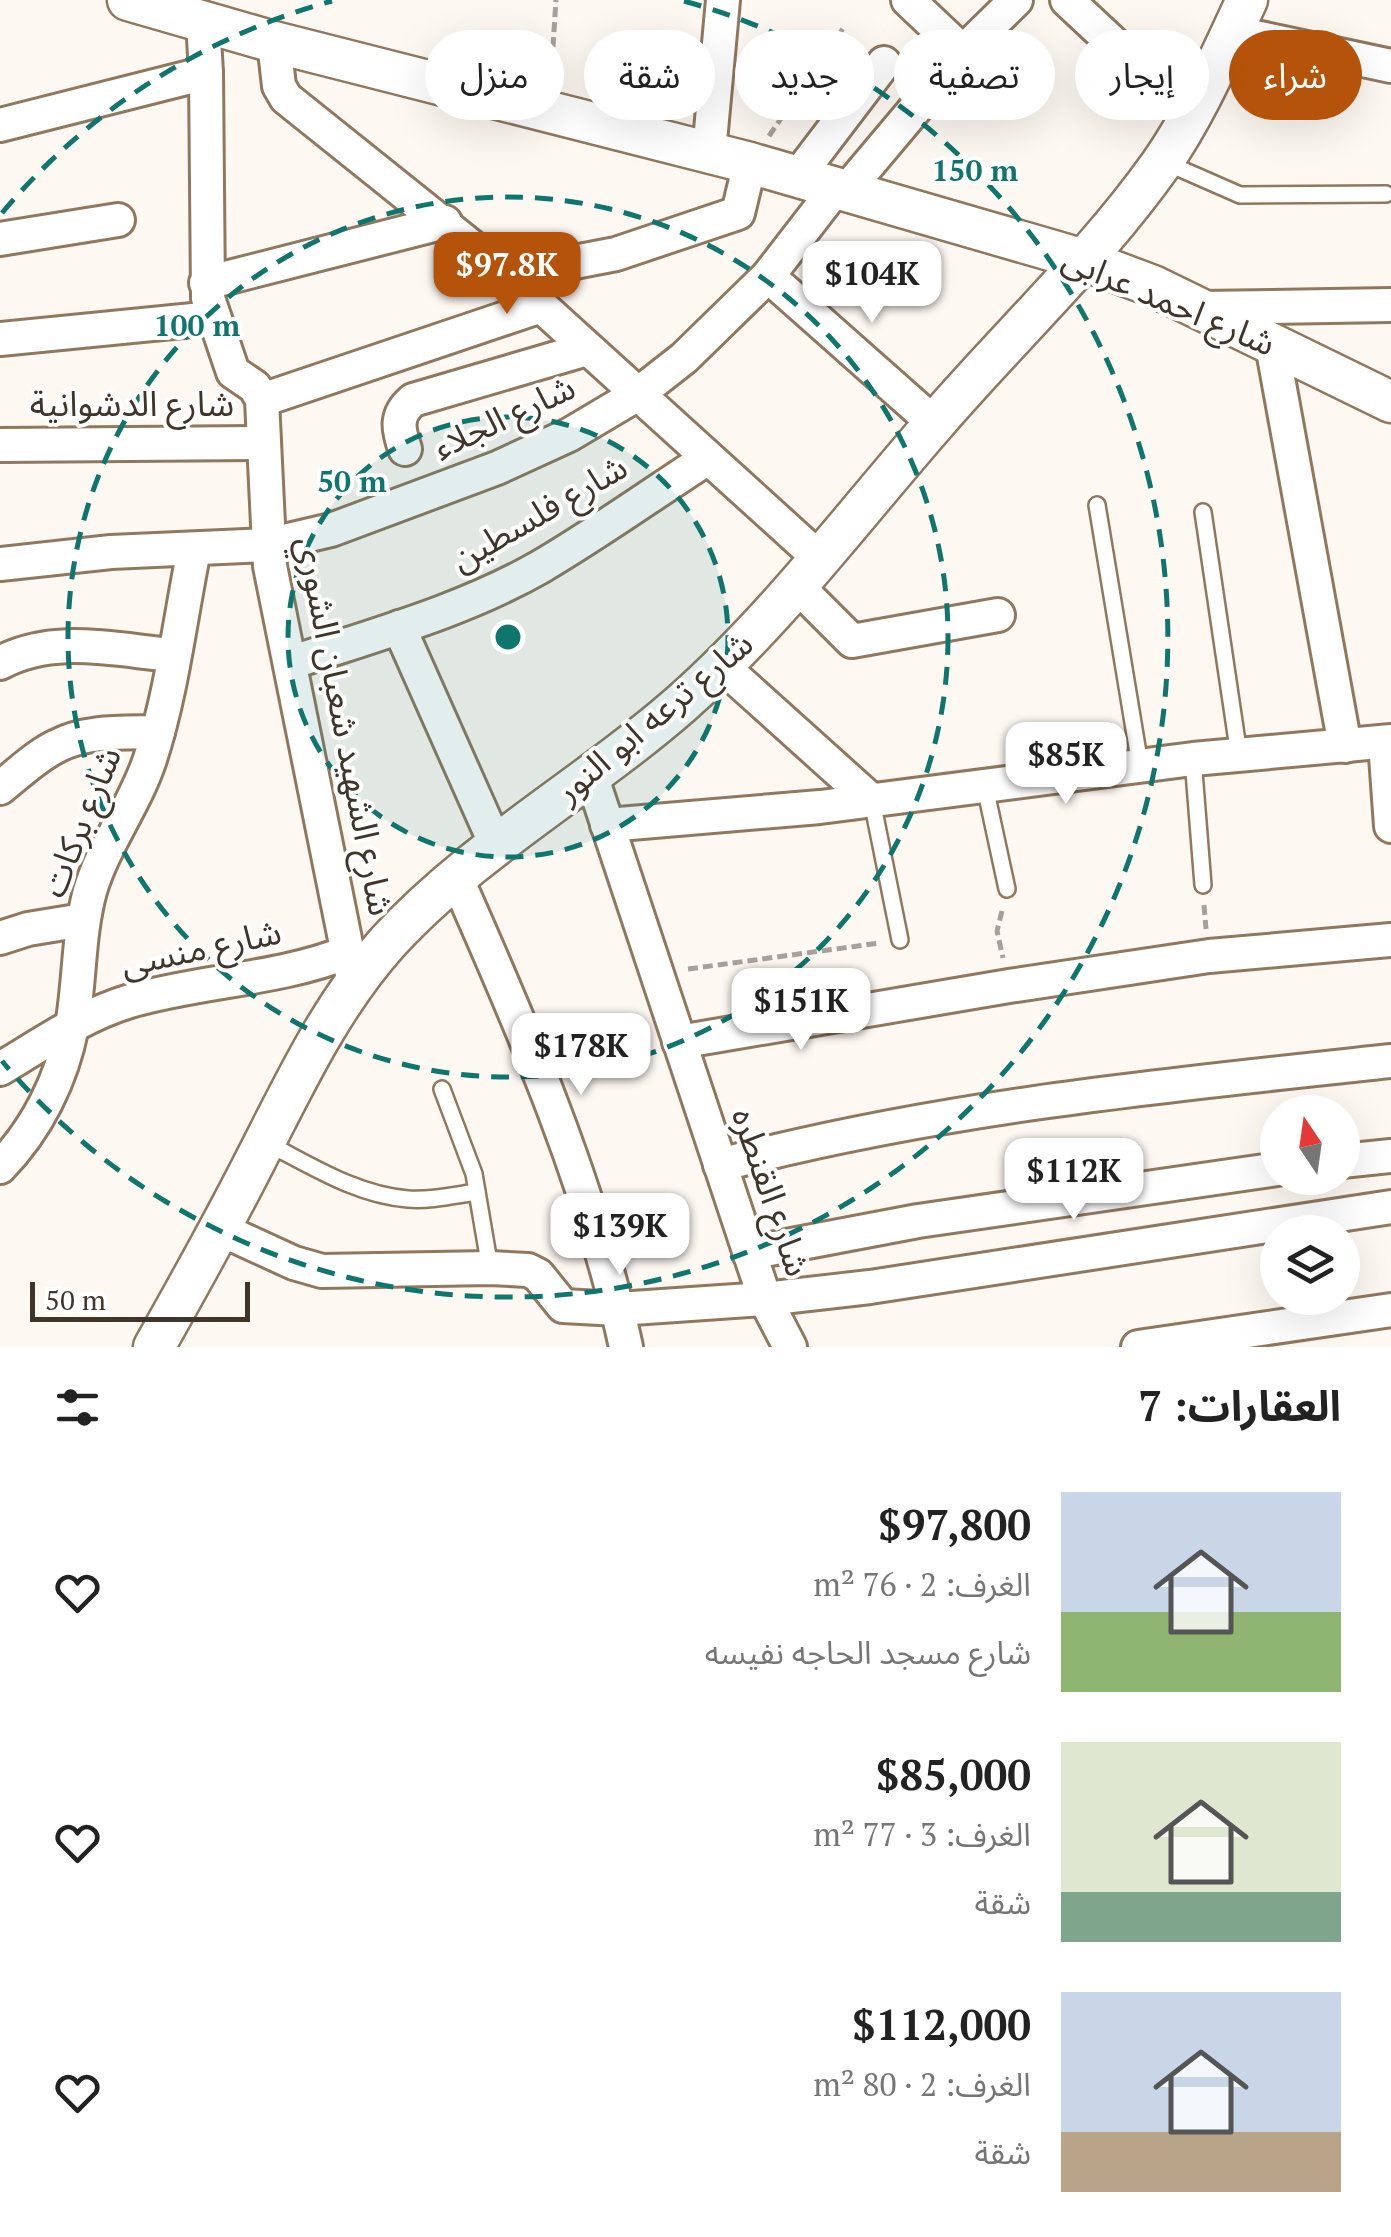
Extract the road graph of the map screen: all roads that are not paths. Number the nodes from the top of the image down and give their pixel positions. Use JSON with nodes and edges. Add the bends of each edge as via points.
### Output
{"nodes":[{"id":1,"x":723,"y":0,"type":"edge"},
{"id":2,"x":908,"y":0,"type":"edge"},
{"id":3,"x":1016,"y":0,"type":"edge"},
{"id":4,"x":1067,"y":0,"type":"edge"},
{"id":5,"x":169,"y":7,"type":"edge"},
{"id":6,"x":1239,"y":16,"type":"edge"},
{"id":7,"x":940,"y":30,"type":"edge"},
{"id":8,"x":985,"y":30,"type":"edge"},
{"id":9,"x":1099,"y":30,"type":"edge"},
{"id":10,"x":274,"y":42,"type":"junction"},
{"id":11,"x":884,"y":64,"type":"dead end"},
{"id":12,"x":1391,"y":66,"type":"edge"},
{"id":13,"x":206,"y":73,"type":"junction"},
{"id":14,"x":1209,"y":77,"type":"edge"},
{"id":15,"x":903,"y":120,"type":"edge"},
{"id":16,"x":1188,"y":120,"type":"edge"},
{"id":17,"x":0,"y":125,"type":"edge"},
{"id":18,"x":709,"y":152,"type":"junction"},
{"id":19,"x":1163,"y":161,"type":"junction"},
{"id":20,"x":750,"y":164,"type":"junction"},
{"id":21,"x":798,"y":176,"type":"junction"},
{"id":22,"x":841,"y":190,"type":"junction"},
{"id":23,"x":1386,"y":194,"type":"dead end"},
{"id":24,"x":118,"y":220,"type":"dead end"},
{"id":25,"x":445,"y":222,"type":"junction"},
{"id":26,"x":0,"y":240,"type":"edge"},
{"id":27,"x":1082,"y":259,"type":"junction"},
{"id":28,"x":507,"y":275,"type":"junction"},
{"id":29,"x":768,"y":276,"type":"junction"},
{"id":30,"x":206,"y":283,"type":"junction"},
{"id":31,"x":1391,"y":305,"type":"edge"},
{"id":32,"x":541,"y":306,"type":"junction"},
{"id":33,"x":1198,"y":308,"type":"junction"},
{"id":34,"x":213,"y":318,"type":"junction"},
{"id":35,"x":0,"y":340,"type":"edge"},
{"id":36,"x":1272,"y":344,"type":"junction"},
{"id":37,"x":587,"y":348,"type":"junction"},
{"id":38,"x":638,"y":394,"type":"junction"},
{"id":39,"x":262,"y":400,"type":"junction"},
{"id":40,"x":1391,"y":402,"type":"edge"},
{"id":41,"x":934,"y":423,"type":"junction"},
{"id":42,"x":264,"y":443,"type":"junction"},
{"id":43,"x":0,"y":444,"type":"edge"},
{"id":44,"x":404,"y":449,"type":"dead end"},
{"id":45,"x":708,"y":458,"type":"junction"},
{"id":46,"x":1098,"y":505,"type":"dead end"},
{"id":47,"x":1204,"y":512,"type":"dead end"},
{"id":48,"x":267,"y":545,"type":"junction"},
{"id":49,"x":194,"y":550,"type":"junction"},
{"id":50,"x":0,"y":564,"type":"edge"},
{"id":51,"x":809,"y":573,"type":"junction"},
{"id":52,"x":998,"y":615,"type":"dead end"},
{"id":53,"x":399,"y":627,"type":"junction"},
{"id":54,"x":173,"y":655,"type":"junction"},
{"id":55,"x":0,"y":663,"type":"edge"},
{"id":56,"x":290,"y":663,"type":"junction"},
{"id":57,"x":722,"y":666,"type":"junction"},
{"id":58,"x":158,"y":732,"type":"junction"},
{"id":59,"x":1388,"y":742,"type":"edge"},
{"id":60,"x":1345,"y":746,"type":"junction"},
{"id":61,"x":1239,"y":756,"type":"junction"},
{"id":62,"x":1193,"y":759,"type":"junction"},
{"id":63,"x":1140,"y":765,"type":"junction"},
{"id":64,"x":590,"y":774,"type":"junction"},
{"id":65,"x":984,"y":787,"type":"junction"},
{"id":66,"x":0,"y":788,"type":"edge"},
{"id":67,"x":872,"y":800,"type":"junction"},
{"id":68,"x":607,"y":825,"type":"junction"},
{"id":69,"x":1391,"y":826,"type":"edge"},
{"id":70,"x":496,"y":845,"type":"junction"},
{"id":71,"x":456,"y":877,"type":"junction"},
{"id":72,"x":1203,"y":885,"type":"road end"},
{"id":73,"x":1007,"y":890,"type":"road end"},
{"id":74,"x":83,"y":920,"type":"junction"},
{"id":75,"x":0,"y":938,"type":"edge"},
{"id":76,"x":900,"y":940,"type":"road end"},
{"id":77,"x":1391,"y":940,"type":"edge"},
{"id":78,"x":351,"y":968,"type":"junction"},
{"id":79,"x":72,"y":1026,"type":"junction"},
{"id":80,"x":679,"y":1042,"type":"junction"},
{"id":81,"x":1391,"y":1061,"type":"edge"},
{"id":82,"x":0,"y":1069,"type":"edge"},
{"id":83,"x":442,"y":1089,"type":"dead end"},
{"id":84,"x":265,"y":1142,"type":"junction"},
{"id":85,"x":1391,"y":1156,"type":"edge"},
{"id":86,"x":1360,"y":1159,"type":"edge"},
{"id":87,"x":720,"y":1165,"type":"junction"},
{"id":88,"x":0,"y":1167,"type":"edge"},
{"id":89,"x":1260,"y":1173,"type":"edge"},
{"id":90,"x":478,"y":1192,"type":"junction"},
{"id":91,"x":1391,"y":1207,"type":"edge"},
{"id":92,"x":220,"y":1229,"type":"junction"},
{"id":93,"x":749,"y":1253,"type":"junction"},
{"id":94,"x":490,"y":1268,"type":"junction"},
{"id":95,"x":765,"y":1299,"type":"junction"},
{"id":96,"x":618,"y":1310,"type":"junction"},
{"id":97,"x":1391,"y":1310,"type":"edge"},
{"id":98,"x":154,"y":1347,"type":"edge"},
{"id":99,"x":626,"y":1347,"type":"edge"},
{"id":100,"x":790,"y":1347,"type":"edge"},
{"id":101,"x":1138,"y":1347,"type":"edge"}],
"edges":[{"from":1,"to":18,"type":"street"},
{"from":2,"to":7,"type":"street"},
{"from":3,"to":8,"type":"street","name":"شارع الجلاء"},
{"from":4,"to":9,"type":"street"},
{"from":5,"to":10,"type":"street","name":"شارع احمد عرابى"},
{"from":5,"to":13,"type":"street"},
{"from":6,"to":12,"type":"street"},
{"from":6,"to":14,"type":"street","name":"شارع ترعه ابو النور"},
{"from":10,"to":18,"type":"street","name":"شارع احمد عرابى"},
{"from":10,"to":25,"type":"street","via":[[278,86],[286,98]]},
{"from":11,"to":21,"type":"street"},
{"from":13,"to":17,"type":"street"},
{"from":13,"to":30,"type":"street"},
{"from":15,"to":22,"type":"street","name":"شارع الجلاء"},
{"from":16,"to":19,"type":"street","name":"شارع ترعه ابو النور"},
{"from":18,"to":20,"type":"street","name":"شارع احمد عرابى"},
{"from":19,"to":23,"type":"lane","via":[[1240,196]]},
{"from":19,"to":27,"type":"street","name":"شارع ترعه ابو النور"},
{"from":20,"to":21,"type":"street","name":"شارع احمد عرابى"},
{"from":20,"to":28,"type":"street","via":[[738,213],[616,254]]},
{"from":21,"to":22,"type":"street","name":"شارع احمد عرابى"},
{"from":22,"to":27,"type":"street","name":"شارع احمد عرابى"},
{"from":22,"to":29,"type":"street","name":"شارع الجلاء"},
{"from":24,"to":26,"type":"street"},
{"from":25,"to":28,"type":"street"},
{"from":25,"to":30,"type":"street"},
{"from":27,"to":33,"type":"street","name":"شارع احمد عرابى"},
{"from":27,"to":41,"type":"street","name":"شارع ترعه ابو النور"},
{"from":28,"to":32,"type":"street"},
{"from":29,"to":38,"type":"street","name":"شارع الجلاء"},
{"from":29,"to":41,"type":"street"},
{"from":30,"to":34,"type":"street"},
{"from":31,"to":33,"type":"street"},
{"from":32,"to":37,"type":"street"},
{"from":32,"to":39,"type":"street"},
{"from":33,"to":36,"type":"street","name":"شارع احمد عرابى"},
{"from":34,"to":35,"type":"street"},
{"from":34,"to":39,"type":"street","via":[[233,372]]},
{"from":36,"to":40,"type":"street","name":"شارع احمد عرابى"},
{"from":36,"to":60,"type":"street"},
{"from":37,"to":38,"type":"street"},
{"from":37,"to":44,"type":"street","via":[[413,400],[399,421]]},
{"from":38,"to":45,"type":"street"},
{"from":38,"to":48,"type":"street","name":"شارع الجلاء","via":[[497,468],[331,530]]},
{"from":39,"to":42,"type":"street","name":"شارع الشهيد شعبان الشوري"},
{"from":41,"to":51,"type":"street","name":"شارع ترعه ابو النور"},
{"from":42,"to":43,"type":"street","name":"شارع الدشوانية"},
{"from":42,"to":48,"type":"street","name":"شارع الشهيد شعبان الشوري"},
{"from":45,"to":51,"type":"street"},
{"from":45,"to":53,"type":"street","name":"شارع فلسطين","via":[[539,567]]},
{"from":46,"to":63,"type":"lane"},
{"from":47,"to":61,"type":"lane"},
{"from":48,"to":49,"type":"street","name":"شارع الجلاء"},
{"from":48,"to":56,"type":"street","name":"شارع الشهيد شعبان الشوري"},
{"from":49,"to":50,"type":"street","name":"شارع الجلاء"},
{"from":49,"to":54,"type":"street","name":"شارع بركات"},
{"from":51,"to":52,"type":"street","via":[[852,641]]},
{"from":51,"to":57,"type":"street","name":"شارع ترعه ابو النور"},
{"from":53,"to":56,"type":"street","name":"شارع فلسطين"},
{"from":53,"to":70,"type":"street"},
{"from":54,"to":55,"type":"street","via":[[58,645]]},
{"from":54,"to":58,"type":"street","name":"شارع بركات"},
{"from":56,"to":78,"type":"street","name":"شارع الشهيد شعبان الشوري"},
{"from":57,"to":64,"type":"street","name":"شارع ترعه ابو النور"},
{"from":57,"to":67,"type":"street"},
{"from":58,"to":66,"type":"street","via":[[74,739]]},
{"from":58,"to":74,"type":"street","name":"شارع بركات","via":[[101,860]]},
{"from":59,"to":60,"type":"street"},
{"from":59,"to":69,"type":"street"},
{"from":60,"to":61,"type":"street"},
{"from":61,"to":62,"type":"street"},
{"from":62,"to":63,"type":"street"},
{"from":62,"to":72,"type":"lane"},
{"from":63,"to":65,"type":"street"},
{"from":64,"to":68,"type":"street","name":"شارع القنطره"},
{"from":64,"to":70,"type":"street","name":"شارع ترعه ابو النور"},
{"from":65,"to":67,"type":"street"},
{"from":65,"to":73,"type":"lane"},
{"from":67,"to":68,"type":"street"},
{"from":67,"to":76,"type":"lane"},
{"from":68,"to":80,"type":"street","name":"شارع القنطره"},
{"from":70,"to":71,"type":"street","name":"شارع ترعه ابو النور"},
{"from":71,"to":78,"type":"street","name":"شارع ترعه ابو النور"},
{"from":71,"to":96,"type":"street","via":[[535,1064]]},
{"from":74,"to":75,"type":"street"},
{"from":74,"to":79,"type":"street","name":"شارع بركات"},
{"from":77,"to":80,"type":"street","via":[[1209,956]]},
{"from":78,"to":79,"type":"street","name":"شارع منسى","via":[[295,970],[135,1000]]},
{"from":78,"to":84,"type":"street","name":"شارع ترعه ابو النور"},
{"from":79,"to":82,"type":"street","name":"شارع منسى"},
{"from":79,"to":88,"type":"street","name":"شارع بركات","via":[[47,1102]]},
{"from":80,"to":87,"type":"street","name":"شارع القنطره"},
{"from":81,"to":87,"type":"street","via":[[991,1110],[836,1136]]},
{"from":83,"to":90,"type":"lane"},
{"from":84,"to":90,"type":"lane","via":[[386,1196],[412,1200]]},
{"from":84,"to":92,"type":"street","name":"شارع ترعه ابو النور"},
{"from":85,"to":86,"type":"street"},
{"from":87,"to":93,"type":"street","name":"شارع القنطره"},
{"from":89,"to":93,"type":"street","via":[[918,1221]]},
{"from":90,"to":94,"type":"lane"},
{"from":91,"to":95,"type":"street"},
{"from":92,"to":94,"type":"street","via":[[322,1271]]},
{"from":92,"to":98,"type":"street","name":"شارع ترعه ابو النور"},
{"from":93,"to":95,"type":"street","name":"شارع القنطره"},
{"from":94,"to":96,"type":"street","via":[[534,1272],[563,1306]]},
{"from":95,"to":96,"type":"street"},
{"from":95,"to":100,"type":"street","name":"شارع القنطره"},
{"from":96,"to":99,"type":"street"},
{"from":97,"to":101,"type":"street"}]}
